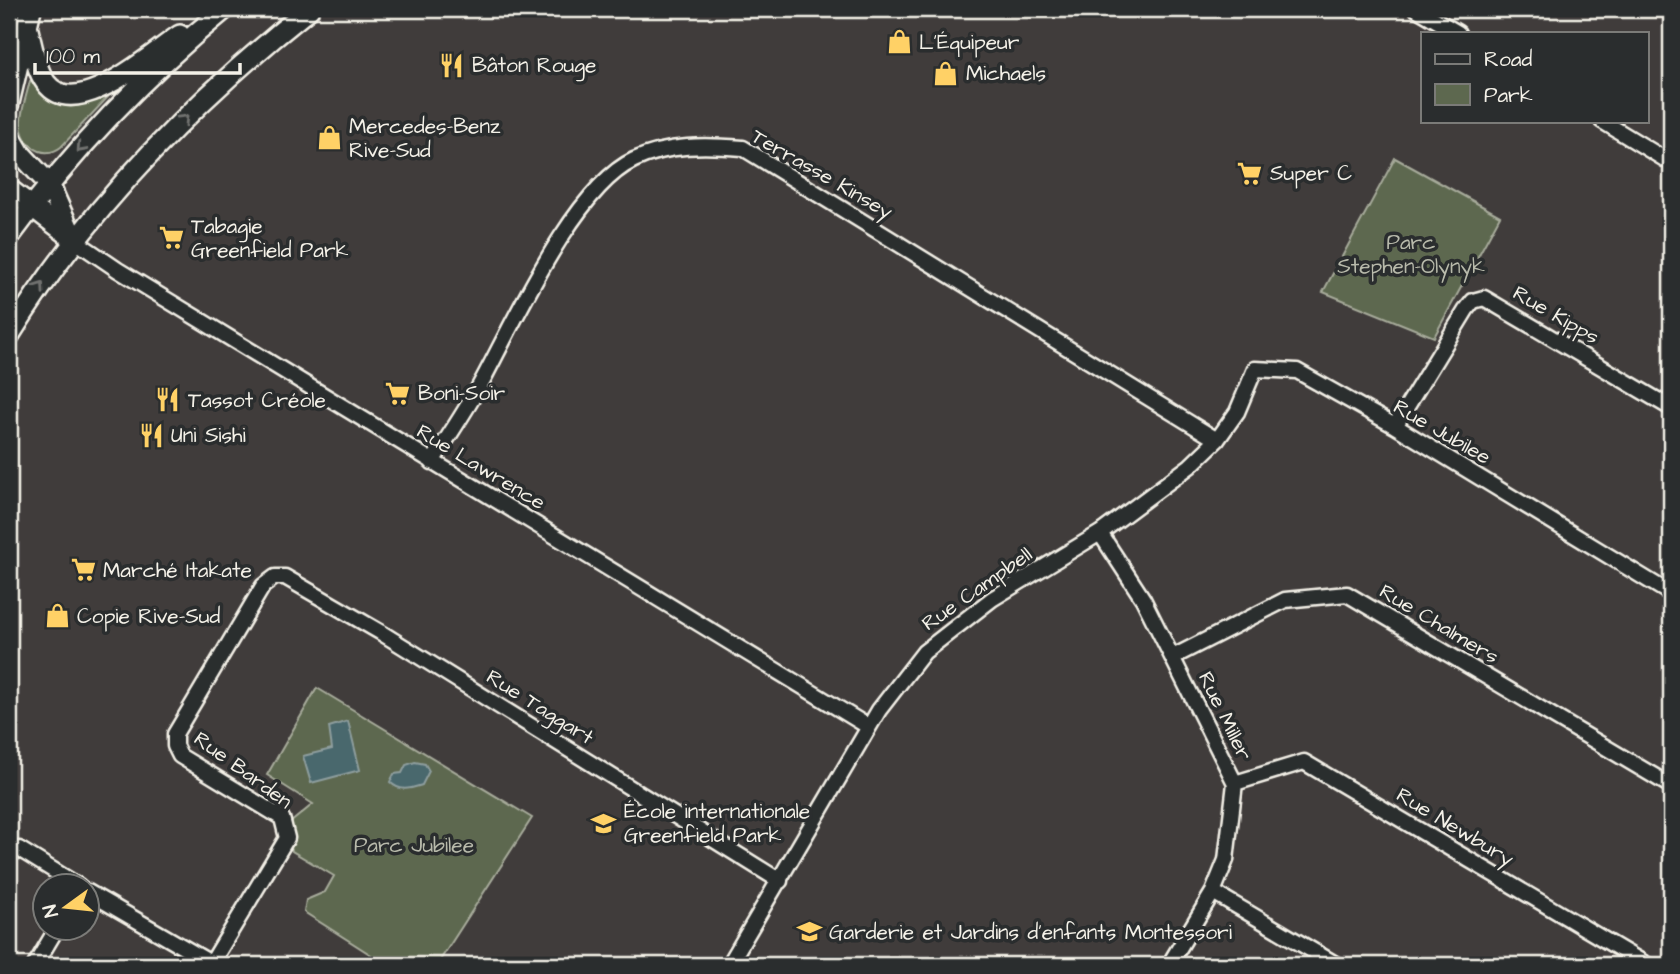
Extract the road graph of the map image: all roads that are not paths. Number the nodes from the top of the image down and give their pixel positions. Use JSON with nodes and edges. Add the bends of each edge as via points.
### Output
{"nodes":[{"id":1,"x":219,"y":9,"type":"edge"},
{"id":2,"x":225,"y":9,"type":"edge"},
{"id":3,"x":309,"y":9,"type":"edge"},
{"id":4,"x":1417,"y":9,"type":"edge"},
{"id":5,"x":29,"y":18,"type":"edge"},
{"id":6,"x":1456,"y":32,"type":"edge"},
{"id":7,"x":9,"y":103,"type":"edge"},
{"id":8,"x":1604,"y":122,"type":"edge"},
{"id":9,"x":9,"y":134,"type":"edge"},
{"id":10,"x":1671,"y":163,"type":"edge"},
{"id":11,"x":50,"y":184,"type":"junction"},
{"id":12,"x":9,"y":189,"type":"edge"},
{"id":13,"x":30,"y":208,"type":"junction"},
{"id":14,"x":9,"y":237,"type":"edge"},
{"id":15,"x":74,"y":240,"type":"junction"},
{"id":16,"x":9,"y":335,"type":"edge"},
{"id":17,"x":1671,"y":408,"type":"edge"},
{"id":18,"x":1395,"y":426,"type":"junction"},
{"id":19,"x":1217,"y":440,"type":"junction"},
{"id":20,"x":432,"y":462,"type":"junction"},
{"id":21,"x":1100,"y":533,"type":"junction"},
{"id":22,"x":275,"y":576,"type":"joint"},
{"id":23,"x":1671,"y":594,"type":"edge"},
{"id":24,"x":1173,"y":657,"type":"junction"},
{"id":25,"x":869,"y":727,"type":"junction"},
{"id":26,"x":1235,"y":783,"type":"junction"},
{"id":27,"x":1671,"y":786,"type":"edge"},
{"id":28,"x":19,"y":849,"type":"dead end"},
{"id":29,"x":55,"y":872,"type":"edge"},
{"id":30,"x":780,"y":881,"type":"junction"},
{"id":31,"x":1213,"y":892,"type":"junction"},
{"id":32,"x":102,"y":900,"type":"edge"},
{"id":33,"x":49,"y":942,"type":"edge"},
{"id":34,"x":213,"y":964,"type":"edge"},
{"id":35,"x":35,"y":965,"type":"edge"},
{"id":36,"x":729,"y":965,"type":"edge"},
{"id":37,"x":1169,"y":965,"type":"edge"},
{"id":38,"x":1337,"y":965,"type":"edge"},
{"id":39,"x":1647,"y":965,"type":"edge"}],
"edges":[{"from":1,"to":5,"type":"main road","via":[[99,89],[78,96],[58,94],[46,83]]},
{"from":2,"to":11,"type":"main road","one_way":true,"via":[[141,85]]},
{"from":15,"to":3,"type":"main road","one_way":true,"via":[[183,119]]},
{"from":4,"to":6,"type":"street"},
{"from":5,"to":7,"type":"main road"},
{"from":8,"to":10,"type":"street"},
{"from":9,"to":11,"type":"main road","via":[[20,153]]},
{"from":11,"to":13,"type":"main road"},
{"from":11,"to":15,"type":"main road"},
{"from":12,"to":13,"type":"main road"},
{"from":13,"to":14,"type":"main road"},
{"from":13,"to":15,"type":"main road"},
{"from":16,"to":15,"type":"main road","one_way":true},
{"from":15,"to":20,"type":"street","name":"Rue Lawrence"},
{"from":17,"to":18,"type":"street","name":"Rue Kipps","via":[[1484,298],[1466,310]]},
{"from":18,"to":19,"type":"street","name":"Rue Jubilee","via":[[1297,371],[1255,369],[1237,412]]},
{"from":18,"to":23,"type":"street","name":"Rue Jubilee"},
{"from":19,"to":20,"type":"street","name":"Terrasse Kinsey","via":[[743,148],[690,145],[633,161],[595,189],[517,309],[479,386]]},
{"from":19,"to":21,"type":"street","name":"Rue Campbell","via":[[1190,466]]},
{"from":20,"to":25,"type":"street","name":"Rue Lawrence"},
{"from":21,"to":24,"type":"street","name":"Rue Miller","via":[[1143,599]]},
{"from":21,"to":25,"type":"street","name":"Rue Campbell","via":[[992,599],[924,652]]},
{"from":22,"to":30,"type":"street","name":"Rue Taggart","via":[[285,577],[380,632]]},
{"from":22,"to":34,"type":"street","name":"Rue Barden","via":[[263,586],[175,734],[180,757],[282,818],[287,838]]},
{"from":24,"to":26,"type":"street","name":"Rue Miller"},
{"from":24,"to":27,"type":"street","name":"Rue Chalmers","via":[[1285,600],[1347,594]]},
{"from":25,"to":30,"type":"street","name":"Rue Campbell"},
{"from":26,"to":31,"type":"street","name":"Rue Miller","via":[[1226,860]]},
{"from":26,"to":39,"type":"street","name":"Rue Newbury","via":[[1304,762]]},
{"from":28,"to":29,"type":"street"},
{"from":30,"to":36,"type":"street","name":"Rue Campbell"},
{"from":31,"to":37,"type":"street","name":"Rue Miller"},
{"from":31,"to":38,"type":"street"},
{"from":32,"to":34,"type":"street"},
{"from":33,"to":35,"type":"street"}]}
